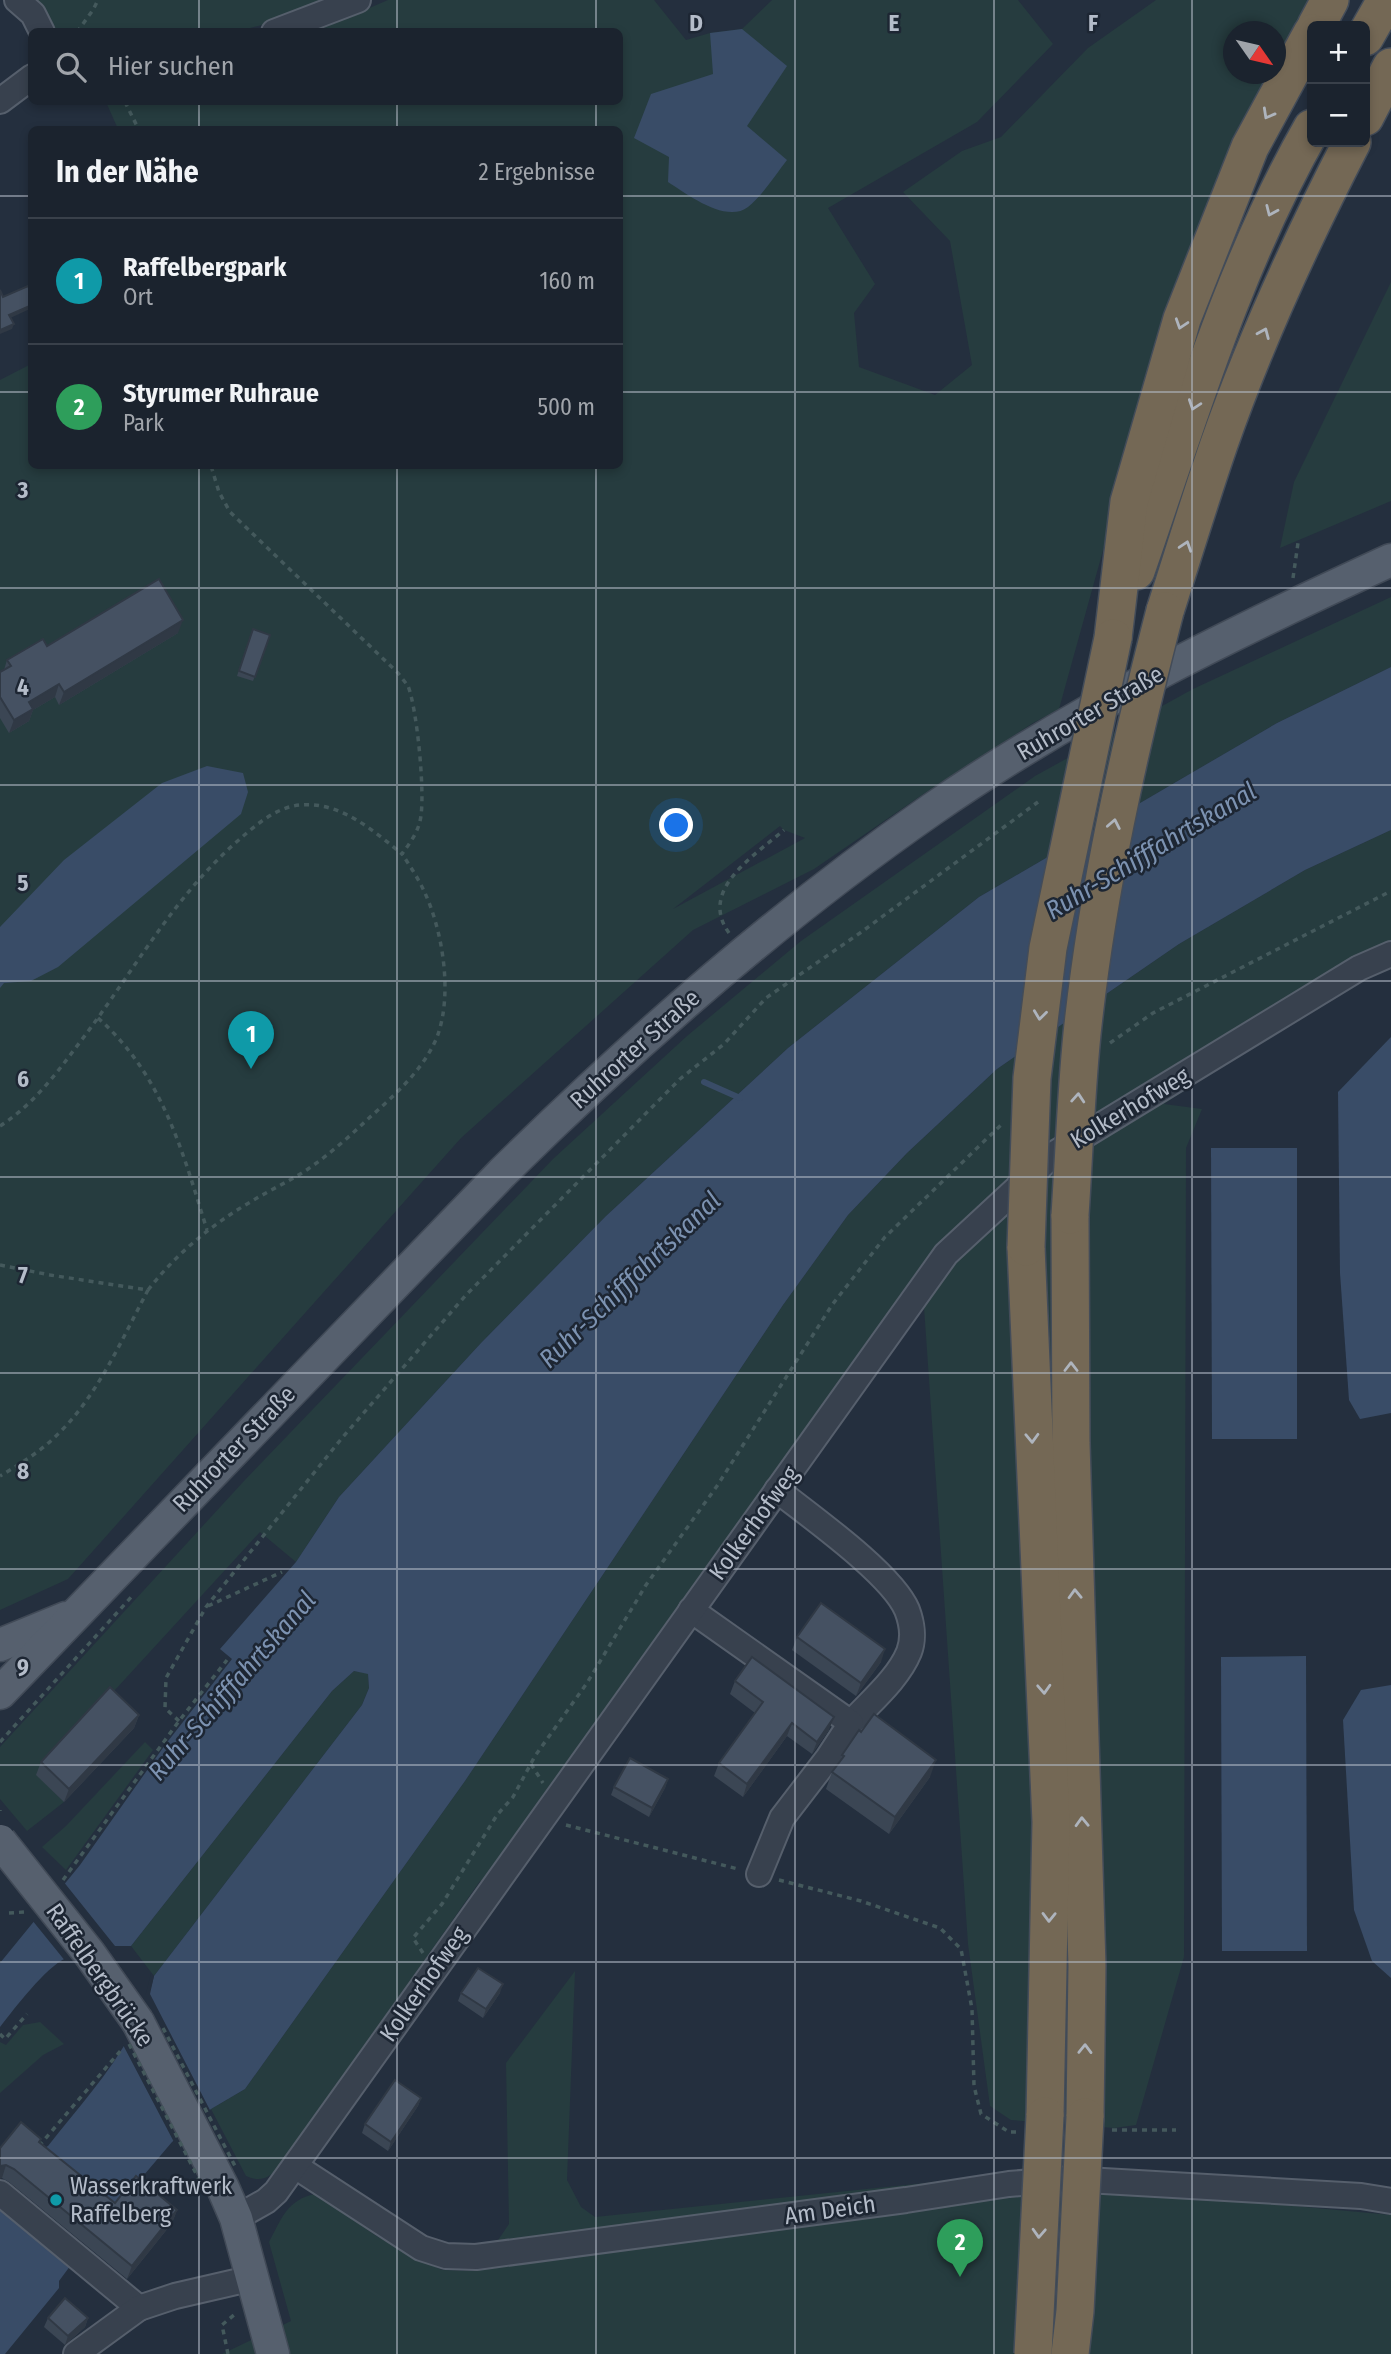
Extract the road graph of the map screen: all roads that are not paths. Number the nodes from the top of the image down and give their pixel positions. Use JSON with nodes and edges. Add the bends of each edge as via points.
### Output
{"nodes":[{"id":1,"x":17,"y":0,"type":"edge"},
{"id":2,"x":358,"y":0,"type":"edge"},
{"id":3,"x":1330,"y":0,"type":"edge"},
{"id":4,"x":1386,"y":0,"type":"edge"},
{"id":5,"x":1319,"y":21,"type":"edge"},
{"id":6,"x":40,"y":28,"type":"edge"},
{"id":7,"x":284,"y":28,"type":"edge"},
{"id":8,"x":1370,"y":28,"type":"edge"},
{"id":9,"x":1307,"y":42,"type":"edge"},
{"id":10,"x":1390,"y":69,"type":"edge"},
{"id":11,"x":28,"y":80,"type":"edge"},
{"id":12,"x":0,"y":101,"type":"edge"},
{"id":13,"x":1370,"y":107,"type":"edge"},
{"id":14,"x":1391,"y":119,"type":"edge"},
{"id":15,"x":1370,"y":135,"type":"edge"},
{"id":16,"x":1307,"y":137,"type":"edge"},
{"id":17,"x":1355,"y":147,"type":"edge"},
{"id":18,"x":1391,"y":560,"type":"edge"},
{"id":19,"x":1113,"y":638,"type":"junction"},
{"id":20,"x":1391,"y":954,"type":"edge"},
{"id":21,"x":777,"y":1490,"type":"junction"},
{"id":22,"x":691,"y":1610,"type":"junction"},
{"id":23,"x":80,"y":1611,"type":"junction"},
{"id":24,"x":0,"y":1645,"type":"edge"},
{"id":25,"x":0,"y":1693,"type":"edge"},
{"id":26,"x":851,"y":1723,"type":"junction"},
{"id":27,"x":0,"y":1841,"type":"edge"},
{"id":28,"x":759,"y":1874,"type":"road end"},
{"id":29,"x":295,"y":2166,"type":"junction"},
{"id":30,"x":2,"y":2193,"type":"edge"},
{"id":31,"x":1391,"y":2201,"type":"edge"},
{"id":32,"x":236,"y":2217,"type":"junction"},
{"id":33,"x":253,"y":2278,"type":"junction"},
{"id":34,"x":139,"y":2308,"type":"junction"},
{"id":35,"x":76,"y":2354,"type":"edge"},
{"id":36,"x":273,"y":2354,"type":"edge"},
{"id":37,"x":1033,"y":2354,"type":"edge"},
{"id":38,"x":1070,"y":2354,"type":"edge"}],
"edges":[{"from":1,"to":6,"type":"street"},
{"from":2,"to":7,"type":"street"},
{"from":3,"to":5,"type":"highway"},
{"from":4,"to":8,"type":"highway"},
{"from":9,"to":19,"type":"highway","one_way":true,"via":[[1250,147],[1182,319],[1129,502]]},
{"from":10,"to":13,"type":"highway"},
{"from":11,"to":12,"type":"street"},
{"from":14,"to":15,"type":"highway"},
{"from":16,"to":19,"type":"highway","one_way":true,"via":[[1224,317]]},
{"from":38,"to":17,"type":"highway","one_way":true,"bridge":true,"via":[[1096,2124],[1071,1443],[1070,1215],[1082,1034],[1116,815],[1165,611],[1238,395],[1309,229]]},
{"from":18,"to":23,"type":"main road","name":"Ruhrorter Straße","via":[[1141,681],[1043,738],[932,810],[744,951],[587,1089],[502,1173]]},
{"from":19,"to":37,"type":"highway","one_way":true,"bridge":true,"via":[[1048,948],[1032,1078],[1026,1247],[1051,1822],[1034,2124]]},
{"from":20,"to":21,"type":"street","name":"Kolkerhofweg","via":[[1359,968],[1054,1154],[946,1254]]},
{"from":21,"to":22,"type":"street","name":"Kolkerhofweg"},
{"from":21,"to":26,"type":"street","via":[[891,1585],[907,1609],[913,1633],[909,1652]]},
{"from":22,"to":26,"type":"street"},
{"from":22,"to":29,"type":"street","name":"Kolkerhofweg"},
{"from":23,"to":24,"type":"main road"},
{"from":23,"to":25,"type":"main road","name":"Ruhrorter Straße"},
{"from":26,"to":28,"type":"street","via":[[782,1818]]},
{"from":27,"to":32,"type":"main road","name":"Raffelbergbrücke","bridge":true,"via":[[138,2022]]},
{"from":29,"to":31,"type":"street","name":"Am Deich","via":[[421,2248],[446,2256],[490,2255],[1069,2179]]},
{"from":29,"to":32,"type":"street","name":"Kolkerhofweg","via":[[265,2202]]},
{"from":30,"to":34,"type":"street"},
{"from":32,"to":33,"type":"main road","name":"Raffelbergbrücke"},
{"from":33,"to":34,"type":"street"},
{"from":33,"to":36,"type":"main road","name":"Raffelbergbrücke"},
{"from":34,"to":35,"type":"street"}]}
